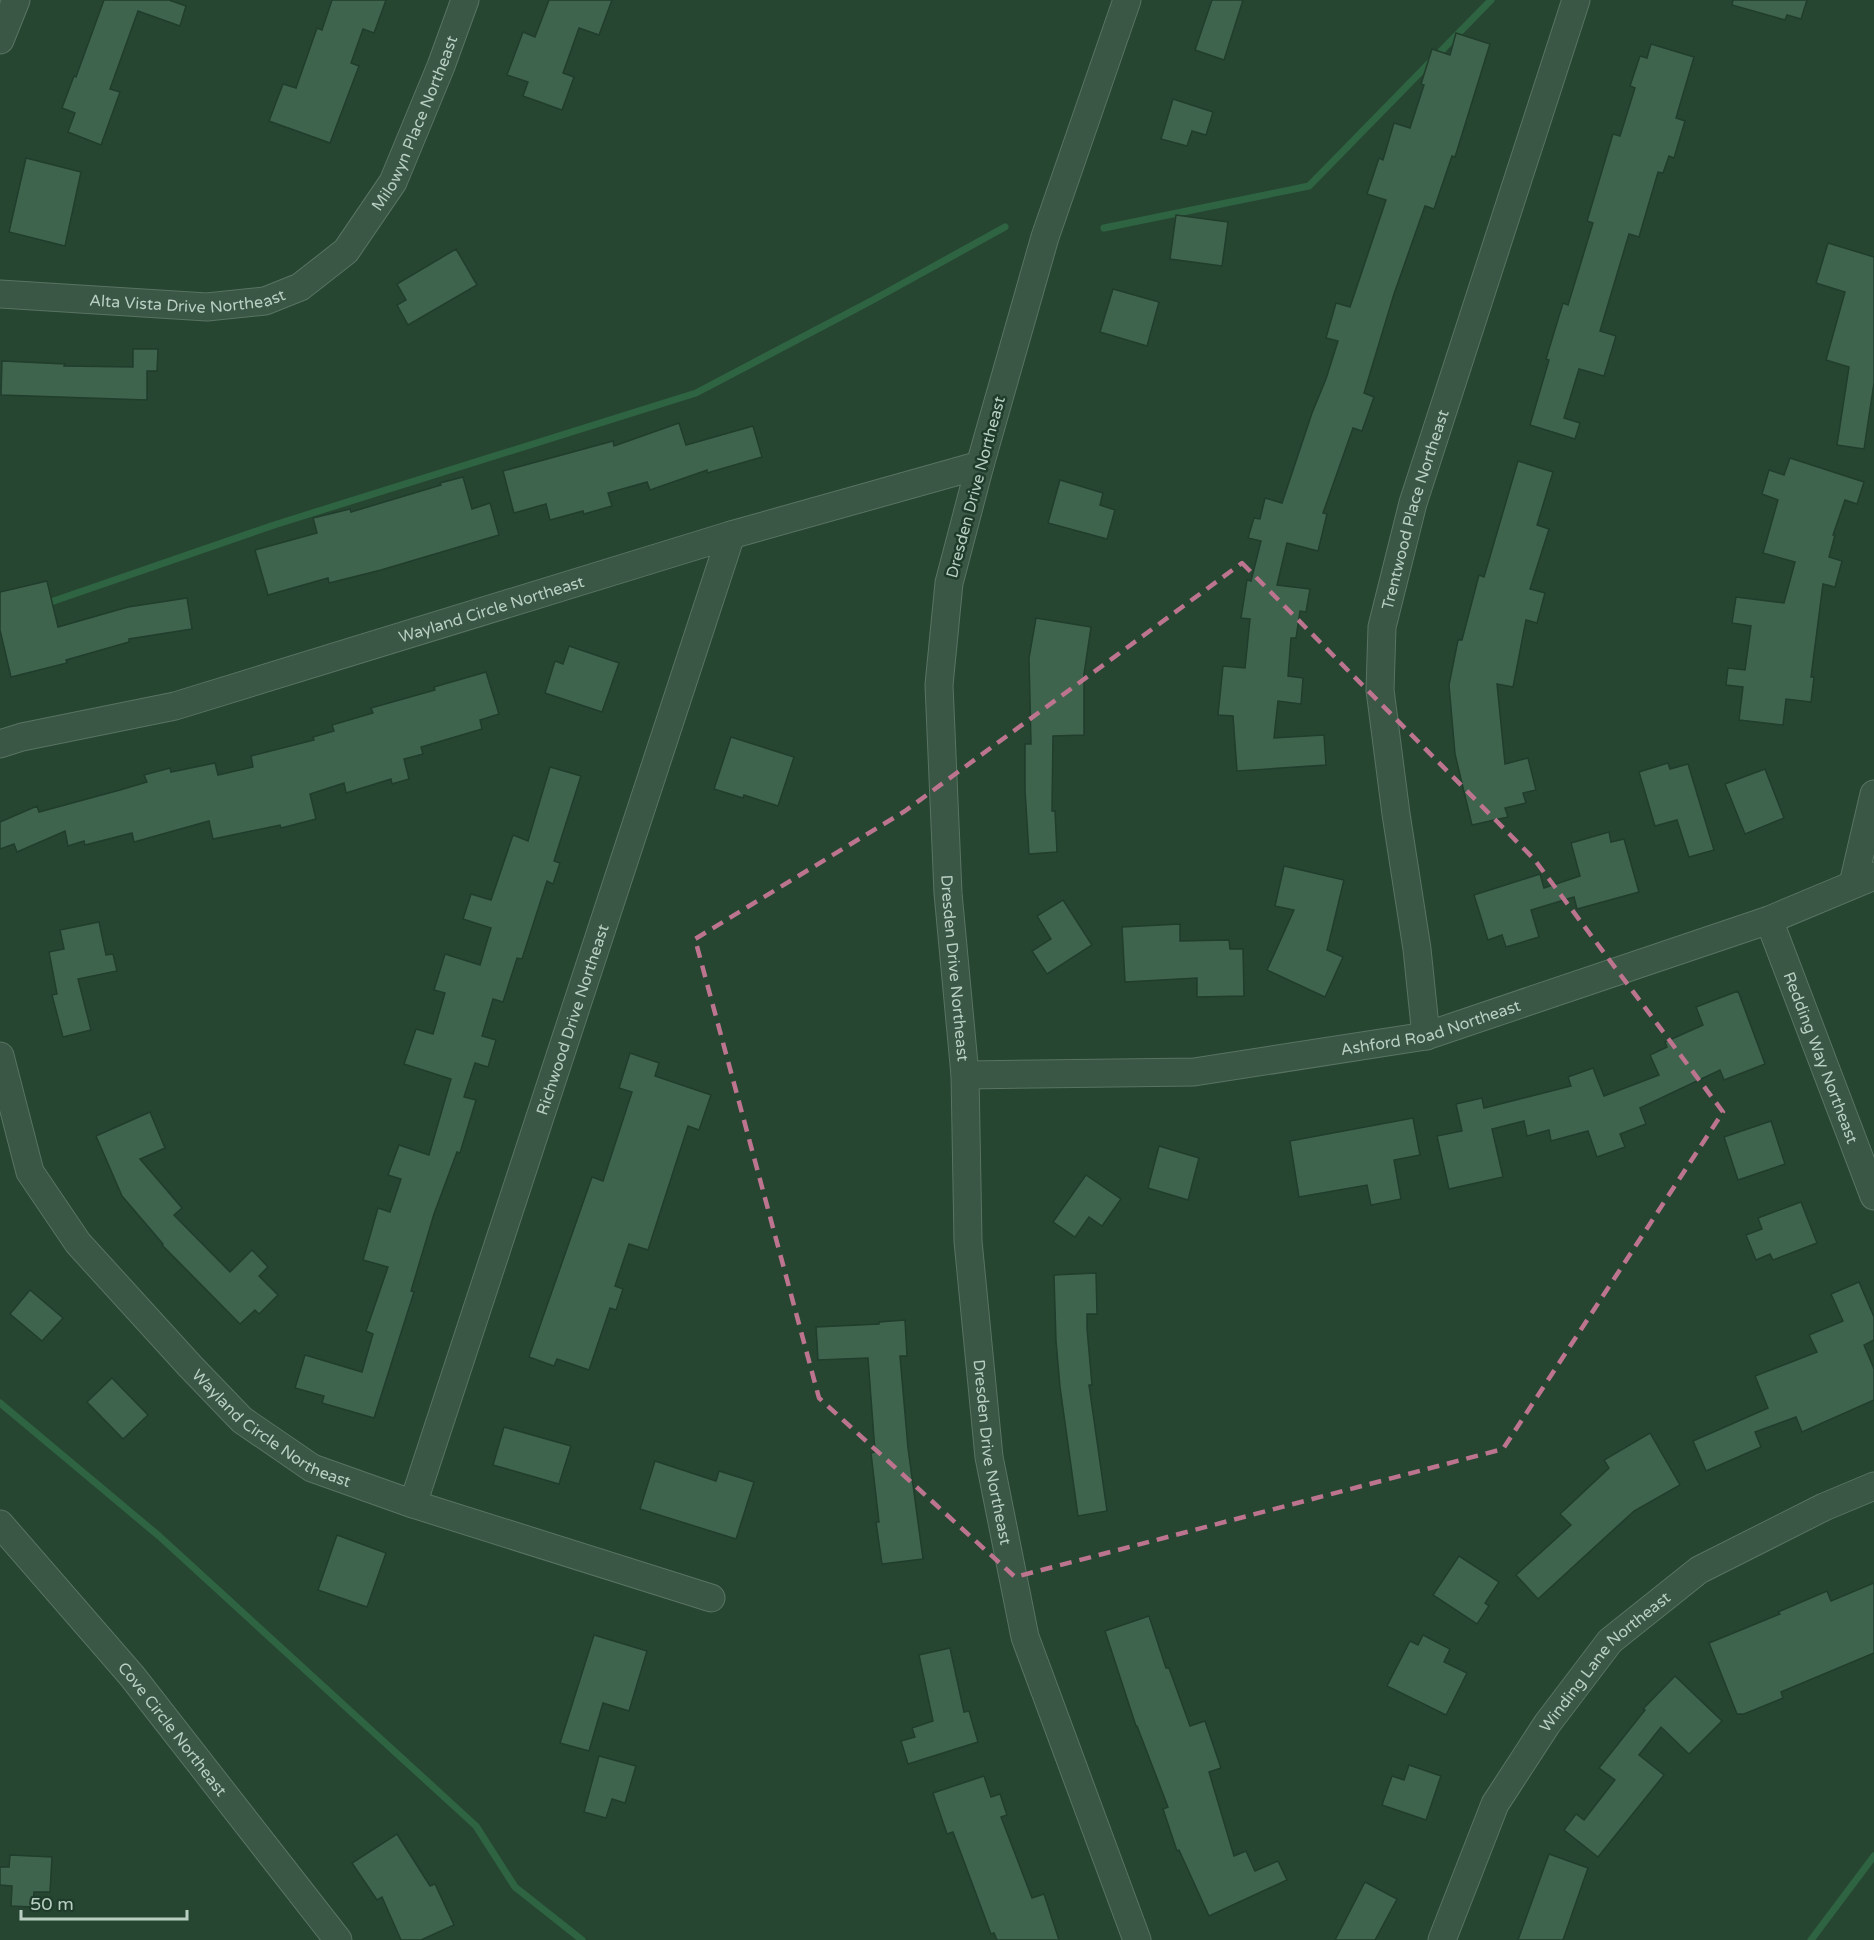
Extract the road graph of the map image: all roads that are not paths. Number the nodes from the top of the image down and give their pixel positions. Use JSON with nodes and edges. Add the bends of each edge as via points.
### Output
{"nodes":[{"id":1,"x":16,"y":0,"type":"edge"},
{"id":2,"x":465,"y":0,"type":"edge"},
{"id":3,"x":1127,"y":0,"type":"edge"},
{"id":4,"x":1576,"y":0,"type":"edge"},
{"id":5,"x":0,"y":40,"type":"edge"},
{"id":6,"x":353,"y":240,"type":"joint"},
{"id":7,"x":0,"y":294,"type":"edge"},
{"id":8,"x":980,"y":465,"type":"junction"},
{"id":9,"x":731,"y":535,"type":"junction"},
{"id":10,"x":0,"y":744,"type":"edge"},
{"id":11,"x":1874,"y":794,"type":"edge"},
{"id":12,"x":1864,"y":880,"type":"edge"},
{"id":13,"x":1769,"y":920,"type":"junction"},
{"id":14,"x":1426,"y":1036,"type":"junction"},
{"id":15,"x":0,"y":1056,"type":"edge"},
{"id":16,"x":965,"y":1075,"type":"junction"},
{"id":17,"x":1874,"y":1196,"type":"edge"},
{"id":18,"x":1874,"y":1486,"type":"edge"},
{"id":19,"x":413,"y":1504,"type":"junction"},
{"id":20,"x":0,"y":1524,"type":"edge"},
{"id":21,"x":711,"y":1598,"type":"dead end"},
{"id":22,"x":338,"y":1940,"type":"edge"},
{"id":23,"x":1137,"y":1940,"type":"edge"},
{"id":24,"x":1442,"y":1940,"type":"edge"}],
"edges":[{"from":1,"to":5,"type":"street"},
{"from":2,"to":6,"type":"street","name":"Milowyn Place Northeast","via":[[393,182]]},
{"from":3,"to":8,"type":"street","name":"Dresden Drive Northeast","via":[[1045,237]]},
{"from":4,"to":14,"type":"street","name":"Trentwood Place Northeast","via":[[1413,504],[1382,627],[1380,690]]},
{"from":6,"to":7,"type":"street","name":"Alta Vista Drive Northeast","via":[[346,251],[300,287],[265,301],[207,307]]},
{"from":8,"to":9,"type":"street","name":"Wayland Circle Northeast"},
{"from":8,"to":16,"type":"street","name":"Dresden Drive Northeast","via":[[949,583],[939,685],[948,893]]},
{"from":9,"to":10,"type":"street","name":"Wayland Circle Northeast","via":[[175,706]]},
{"from":9,"to":19,"type":"street","name":"Richwood Drive Northeast"},
{"from":11,"to":12,"type":"street"},
{"from":12,"to":13,"type":"street","name":"Ashford Road Northeast"},
{"from":13,"to":14,"type":"street","name":"Ashford Road Northeast"},
{"from":13,"to":17,"type":"street","name":"Redding Way Northeast"},
{"from":14,"to":16,"type":"street","name":"Ashford Road Northeast","via":[[1194,1072]]},
{"from":15,"to":19,"type":"street","name":"Wayland Circle Northeast","via":[[30,1172],[78,1243],[190,1366],[243,1420],[312,1468]]},
{"from":16,"to":23,"type":"street","name":"Dresden Drive Northeast","via":[[968,1241],[989,1457],[1025,1637]]},
{"from":18,"to":24,"type":"street","name":"Winding Lane Northeast","via":[[1699,1570],[1610,1641],[1547,1724],[1495,1804]]},
{"from":19,"to":21,"type":"street","name":"Wayland Circle Northeast"},
{"from":20,"to":22,"type":"street","name":"Cove Circle Northeast","via":[[132,1676]]}]}
